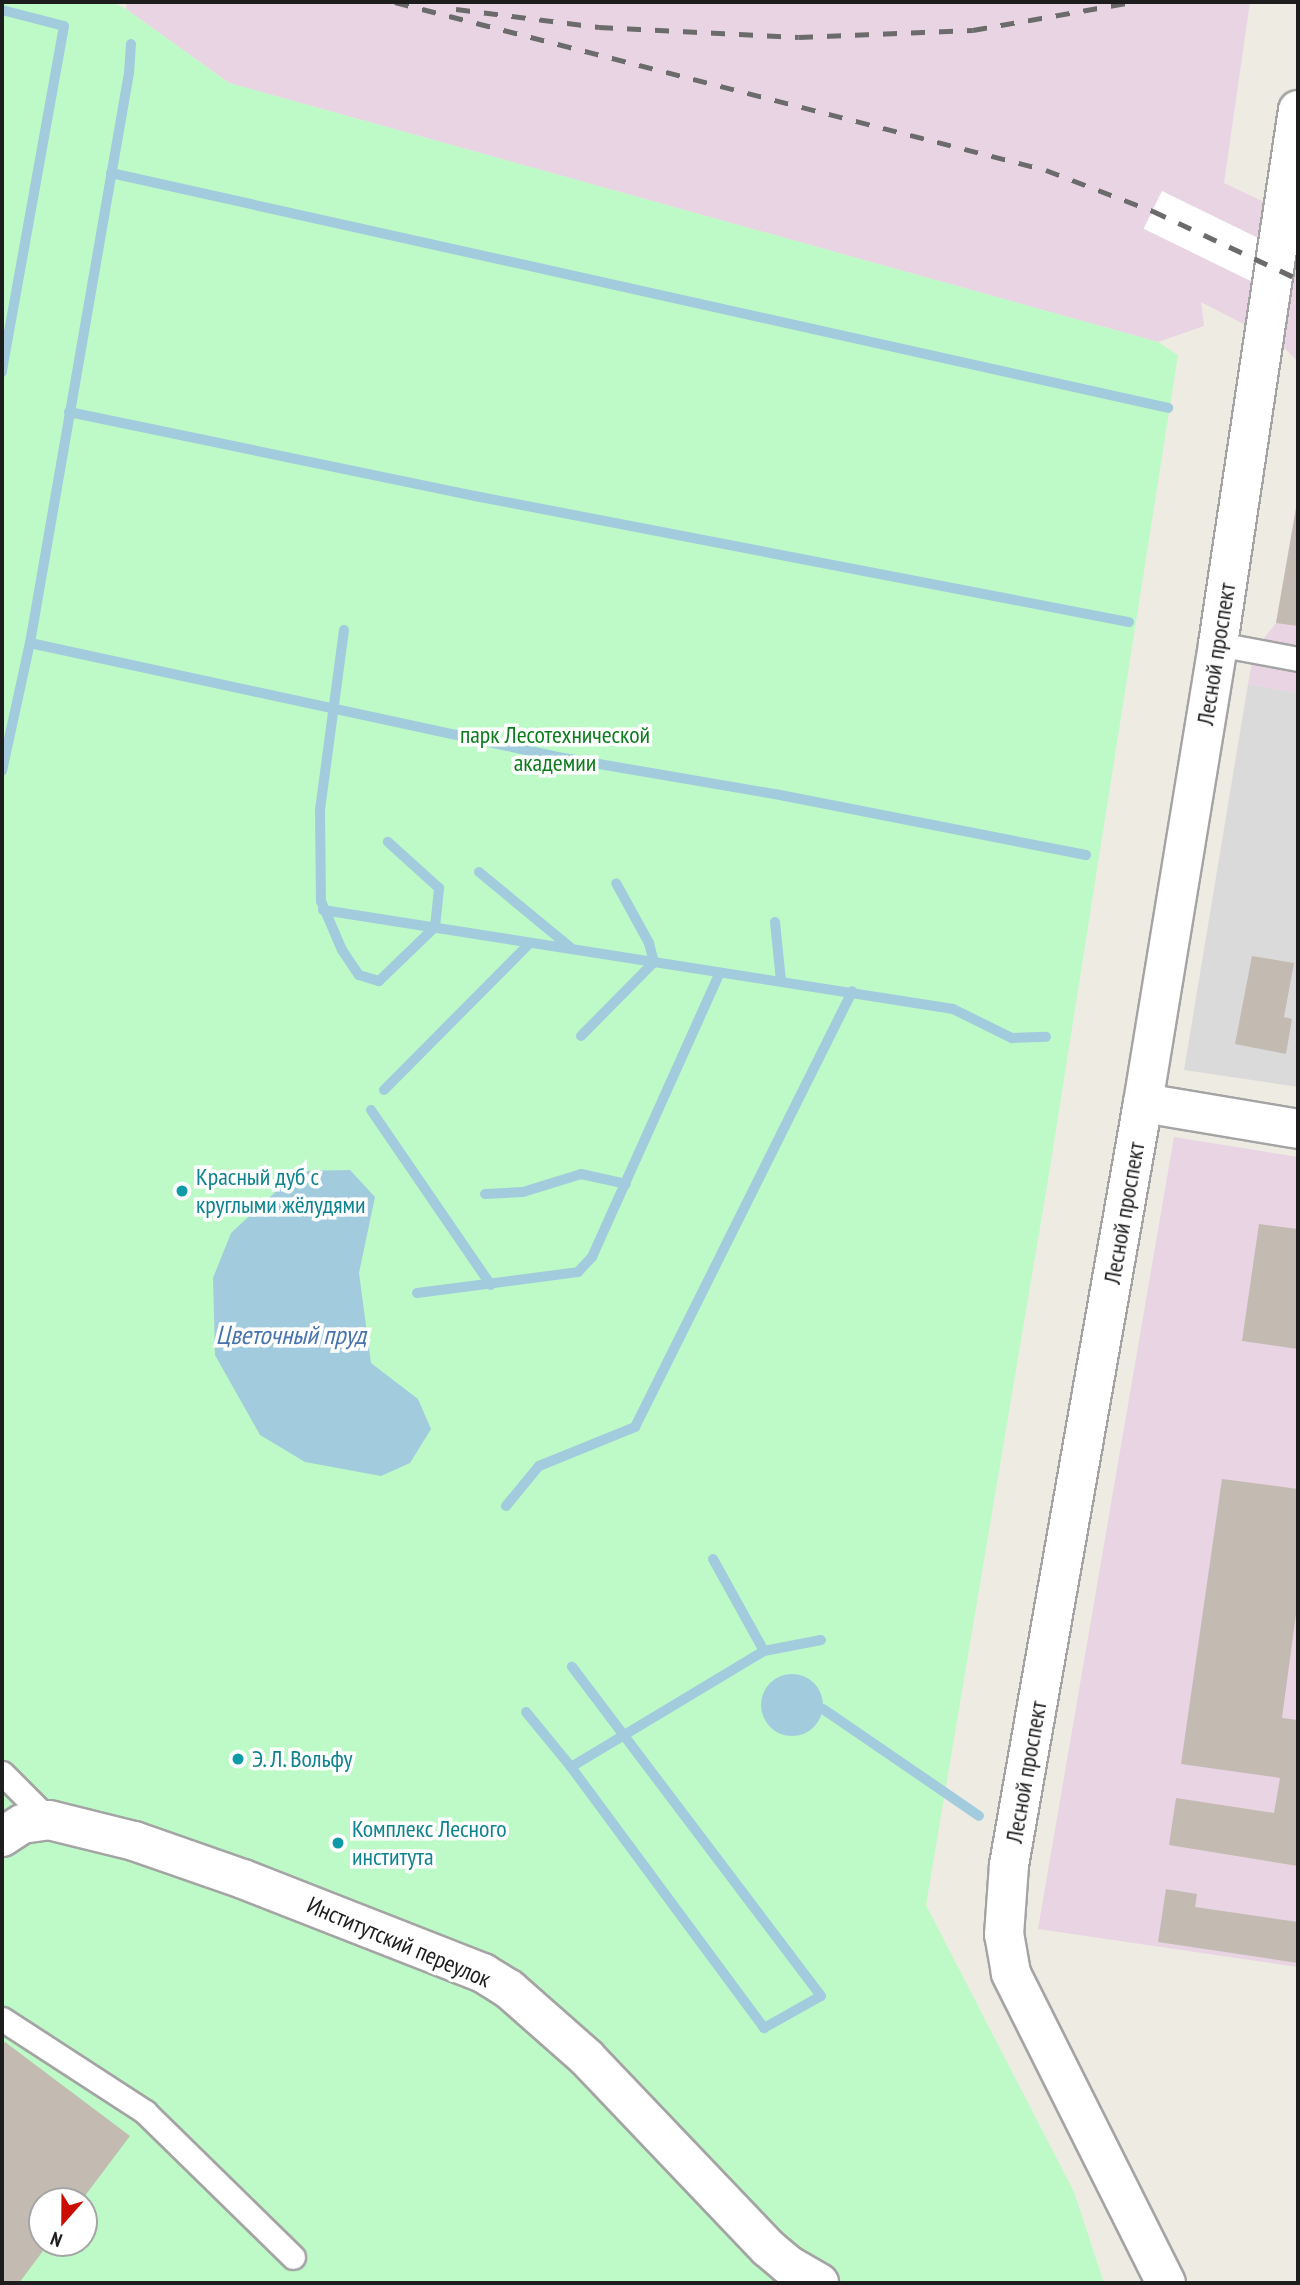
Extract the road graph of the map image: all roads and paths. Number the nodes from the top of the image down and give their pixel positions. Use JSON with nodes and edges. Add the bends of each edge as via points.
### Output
{"nodes":[{"id":1,"x":1297,"y":132,"type":"edge"},
{"id":2,"x":1218,"y":644,"type":"junction"},
{"id":3,"x":1298,"y":659,"type":"edge"},
{"id":4,"x":1143,"y":1103,"type":"junction"},
{"id":5,"x":1298,"y":1129,"type":"edge"},
{"id":6,"x":2,"y":1773,"type":"edge"},
{"id":7,"x":49,"y":1820,"type":"junction"},
{"id":8,"x":2,"y":1837,"type":"edge"},
{"id":9,"x":2,"y":2019,"type":"edge"},
{"id":10,"x":293,"y":2257,"type":"dead end"},
{"id":11,"x":819,"y":2283,"type":"edge"},
{"id":12,"x":1166,"y":2283,"type":"edge"}],
"edges":[{"from":1,"to":2,"type":"street","name":"Лесной проспект"},
{"from":2,"to":3,"type":"lane"},
{"from":2,"to":4,"type":"street","name":"Лесной проспект"},
{"from":4,"to":5,"type":"street"},
{"from":4,"to":12,"type":"street","name":"Лесной проспект","via":[[1009,1865],[1004,1936],[1011,1973]]},
{"from":6,"to":7,"type":"lane"},
{"from":7,"to":8,"type":"street","name":"Институтский переулок","via":[[22,1824]]},
{"from":7,"to":11,"type":"street","name":"Институтский переулок","via":[[134,1841],[243,1879],[483,1973],[509,1989],[586,2057],[768,2248]]},
{"from":9,"to":10,"type":"lane","via":[[145,2112]]}]}
